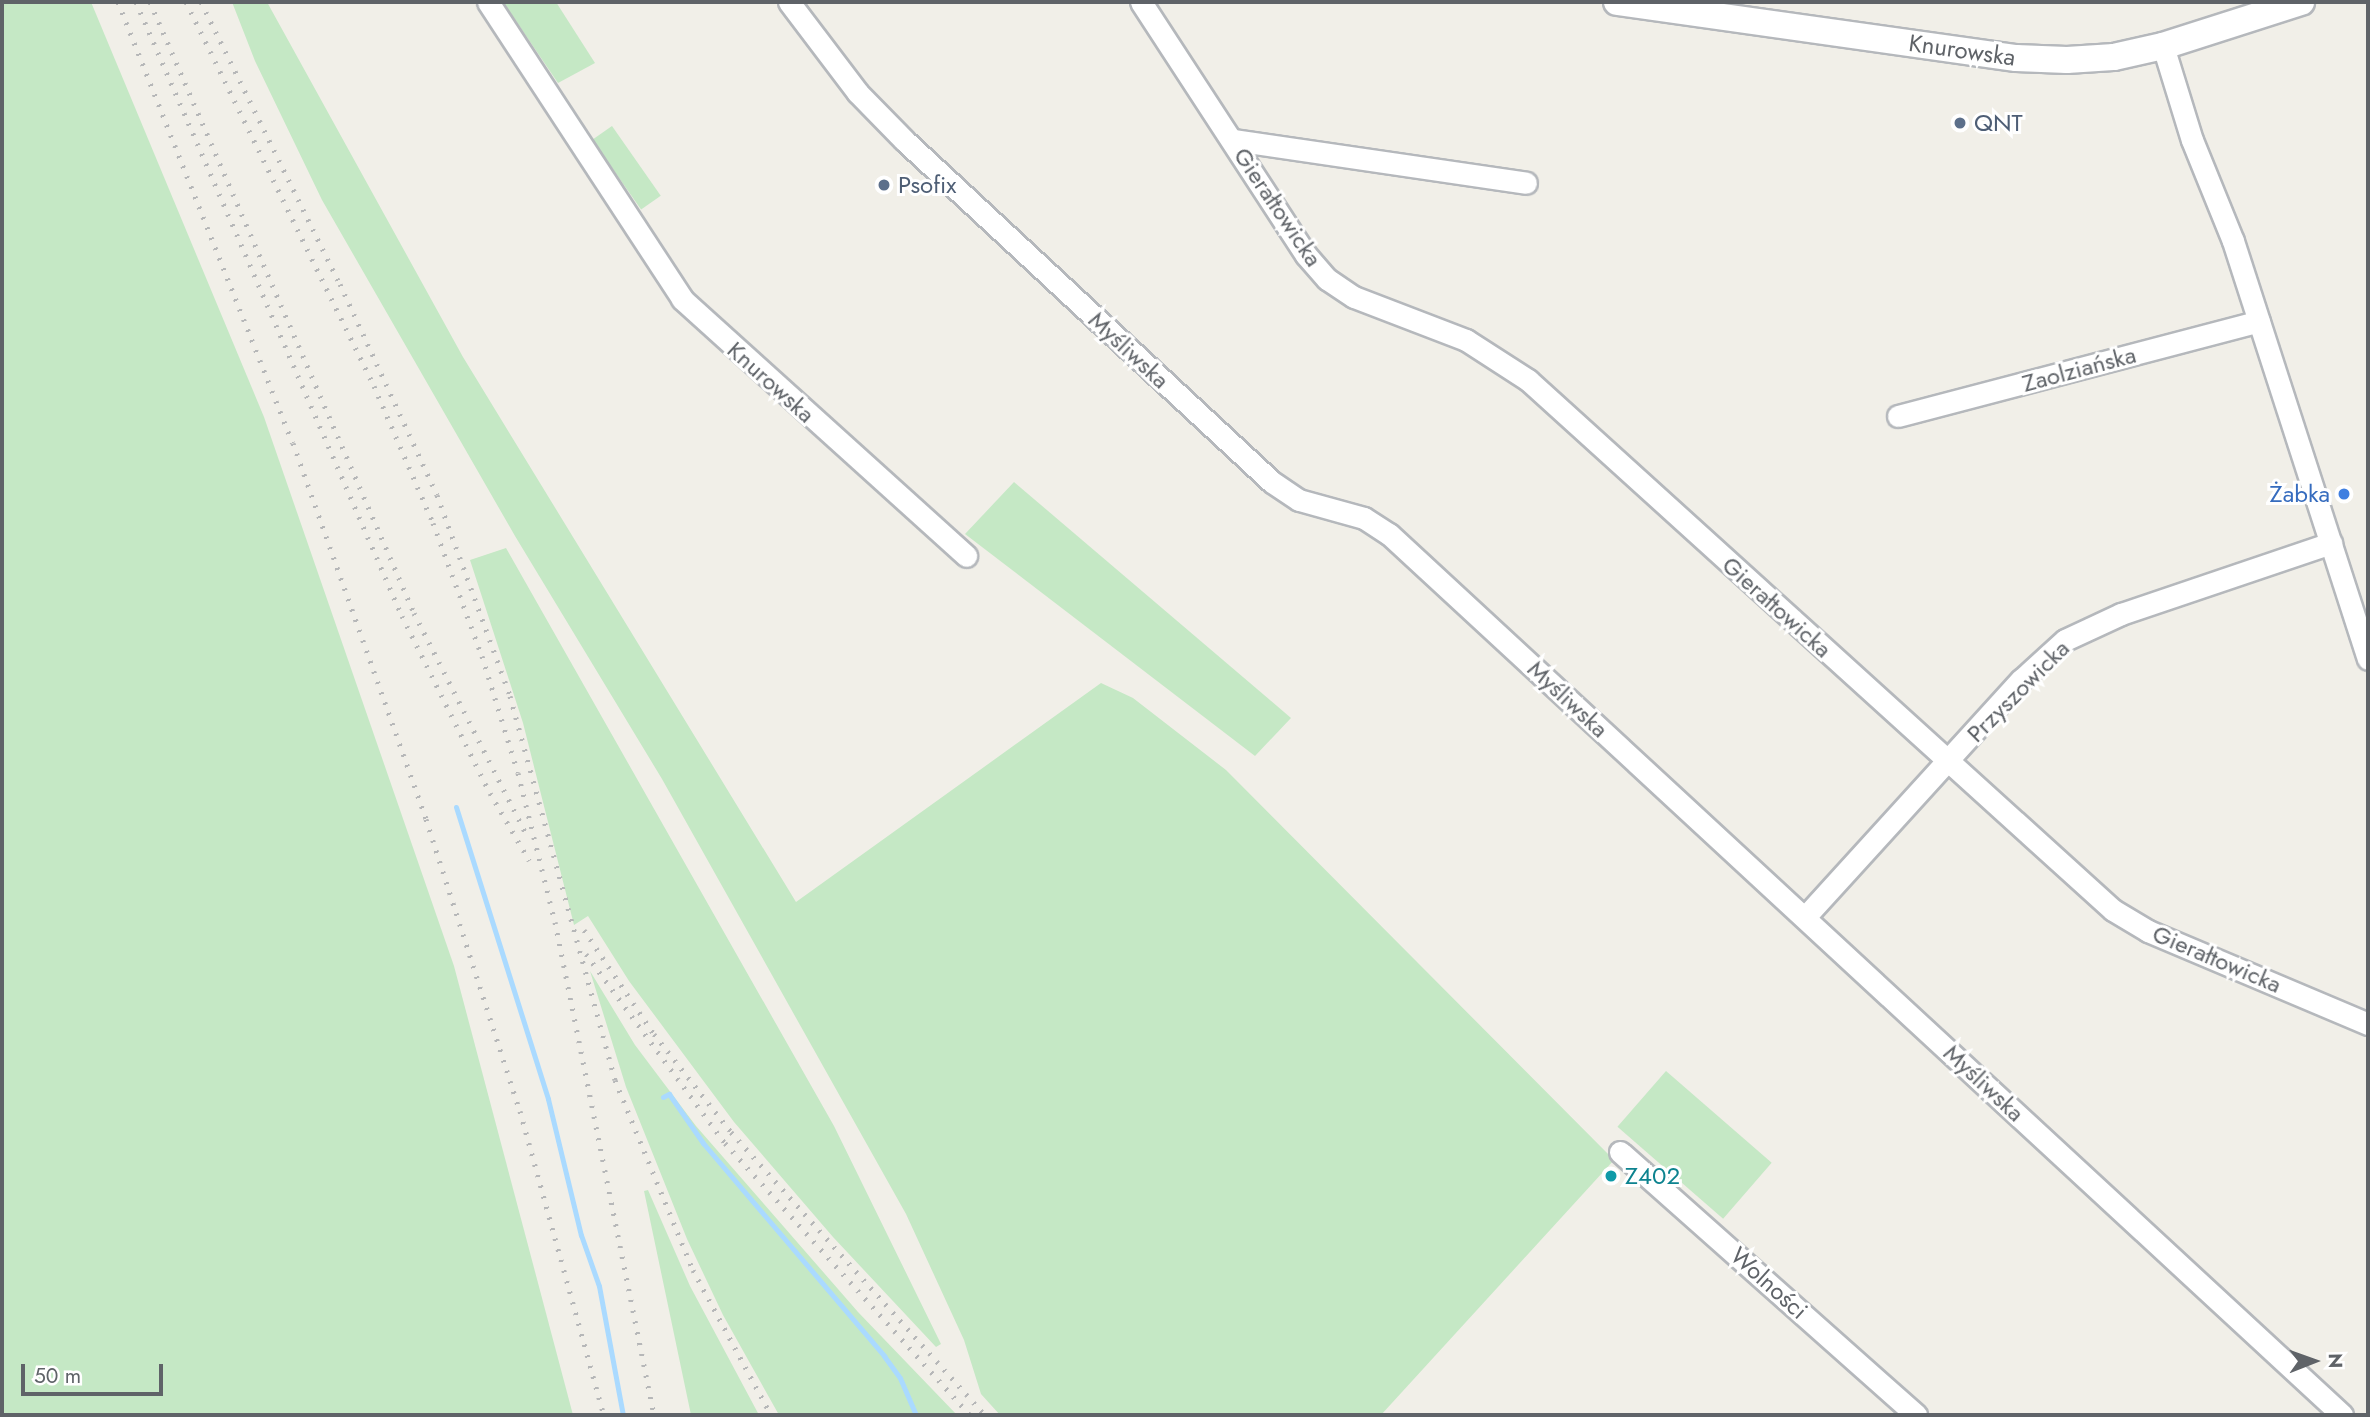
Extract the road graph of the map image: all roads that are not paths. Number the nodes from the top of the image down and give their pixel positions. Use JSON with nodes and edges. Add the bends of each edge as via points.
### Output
{"nodes":[{"id":1,"x":488,"y":2,"type":"edge"},
{"id":2,"x":789,"y":2,"type":"edge"},
{"id":3,"x":1141,"y":2,"type":"edge"},
{"id":4,"x":1617,"y":2,"type":"edge"},
{"id":5,"x":2301,"y":2,"type":"edge"},
{"id":6,"x":2163,"y":46,"type":"junction"},
{"id":7,"x":1233,"y":140,"type":"junction"},
{"id":8,"x":1526,"y":183,"type":"dead end"},
{"id":9,"x":2259,"y":321,"type":"junction"},
{"id":10,"x":1898,"y":416,"type":"dead end"},
{"id":11,"x":2331,"y":543,"type":"junction"},
{"id":12,"x":966,"y":556,"type":"dead end"},
{"id":13,"x":2368,"y":659,"type":"edge"},
{"id":14,"x":1948,"y":762,"type":"junction"},
{"id":15,"x":1805,"y":917,"type":"junction"},
{"id":16,"x":2368,"y":1024,"type":"edge"},
{"id":17,"x":1620,"y":1152,"type":"dead end"},
{"id":18,"x":1916,"y":1415,"type":"edge"},
{"id":19,"x":2342,"y":1415,"type":"edge"}],
"edges":[{"from":1,"to":12,"type":"street","name":"Knurowska","via":[[603,184],[688,306]]},
{"from":2,"to":15,"type":"street","name":"Myśliwska","via":[[858,93],[905,141],[1272,482],[1299,500],[1364,518],[1389,534]]},
{"from":3,"to":7,"type":"street","name":"Gierałtowicka"},
{"from":4,"to":6,"type":"street","name":"Knurowska","via":[[2016,58],[2114,57]]},
{"from":5,"to":6,"type":"street","name":"Knurowska"},
{"from":6,"to":9,"type":"street","via":[[2192,141],[2227,222]]},
{"from":7,"to":8,"type":"street","name":"Gierałtowicka"},
{"from":7,"to":14,"type":"street","name":"Gierałtowicka","via":[[1327,279],[1354,297],[1466,340],[1528,380]]},
{"from":9,"to":10,"type":"street","name":"Zaolziańska"},
{"from":9,"to":11,"type":"street"},
{"from":11,"to":13,"type":"street"},
{"from":11,"to":14,"type":"street","name":"Przyszowicka","via":[[2121,614],[2065,640],[2021,680]]},
{"from":14,"to":15,"type":"street","name":"Przyszowicka"},
{"from":14,"to":16,"type":"street","name":"Gierałtowicka","via":[[2113,910],[2148,930]]},
{"from":15,"to":19,"type":"street","name":"Myśliwska"},
{"from":17,"to":18,"type":"street","name":"Wolności"}]}
